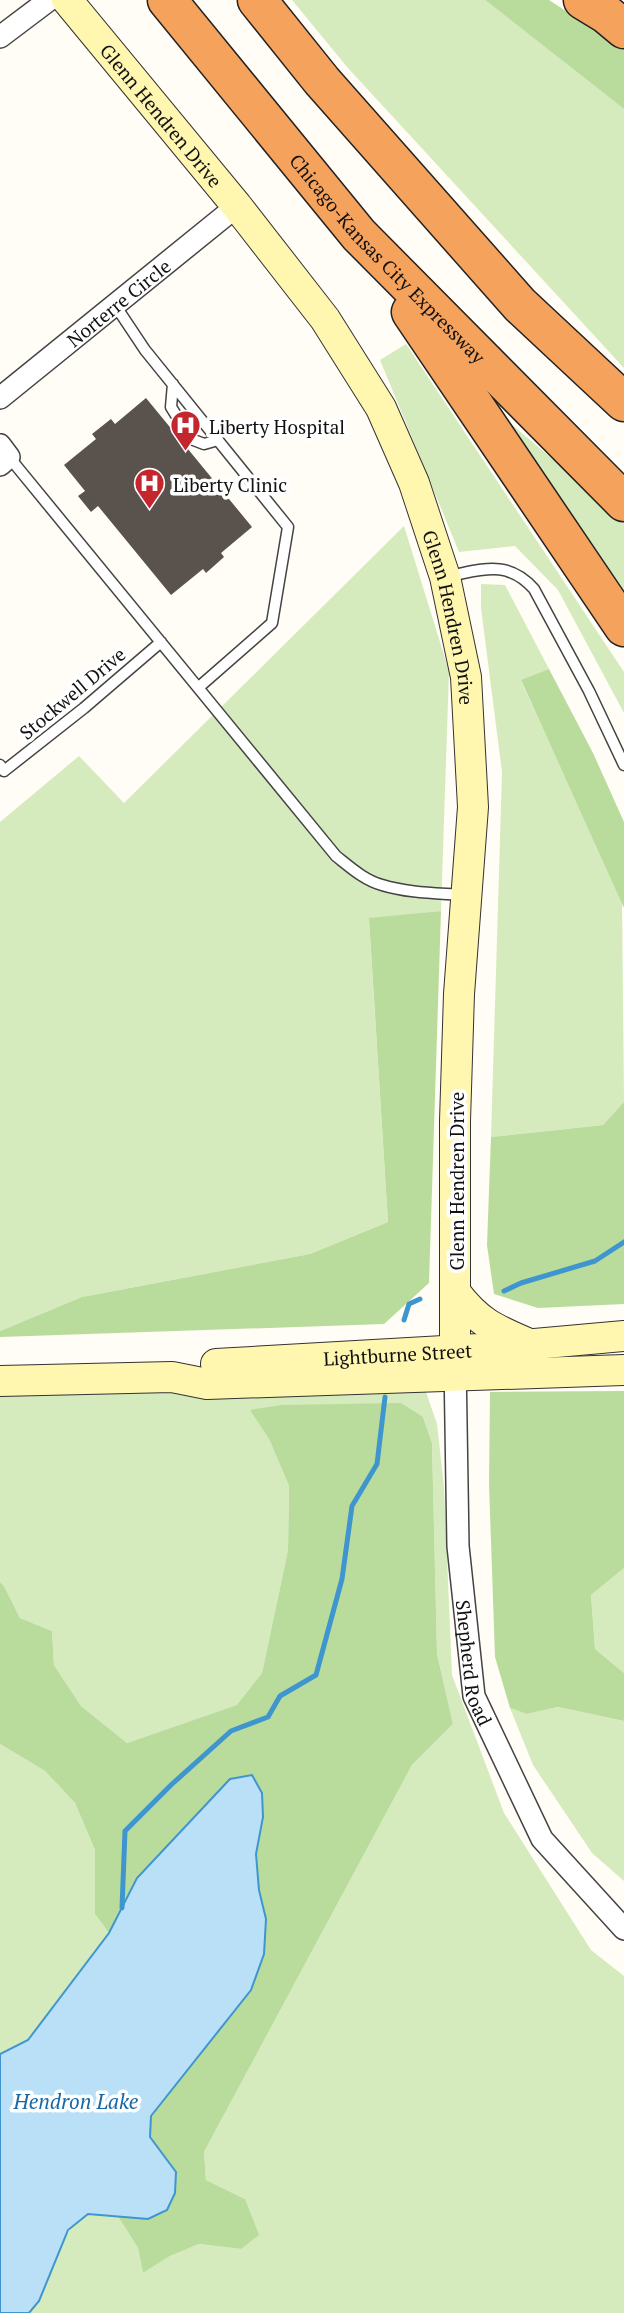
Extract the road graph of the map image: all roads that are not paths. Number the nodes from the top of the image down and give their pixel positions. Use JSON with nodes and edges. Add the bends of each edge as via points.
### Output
{"nodes":[{"id":1,"x":49,"y":0,"type":"edge"},
{"id":2,"x":67,"y":0,"type":"edge"},
{"id":3,"x":167,"y":0,"type":"edge"},
{"id":4,"x":257,"y":0,"type":"edge"},
{"id":5,"x":583,"y":0,"type":"edge"},
{"id":6,"x":624,"y":29,"type":"edge"},
{"id":7,"x":0,"y":37,"type":"edge"},
{"id":8,"x":237,"y":206,"type":"junction"},
{"id":9,"x":359,"y":235,"type":"junction"},
{"id":10,"x":115,"y":305,"type":"junction"},
{"id":11,"x":173,"y":384,"type":"junction"},
{"id":12,"x":0,"y":398,"type":"edge"},
{"id":13,"x":624,"y":402,"type":"edge"},
{"id":14,"x":218,"y":440,"type":"junction"},
{"id":15,"x":3,"y":456,"type":"edge"},
{"id":16,"x":624,"y":502,"type":"edge"},
{"id":17,"x":445,"y":577,"type":"junction"},
{"id":18,"x":624,"y":627,"type":"edge"},
{"id":19,"x":161,"y":642,"type":"junction"},
{"id":20,"x":199,"y":687,"type":"junction"},
{"id":21,"x":624,"y":765,"type":"edge"},
{"id":22,"x":2,"y":768,"type":"edge"},
{"id":23,"x":466,"y":895,"type":"junction"},
{"id":24,"x":456,"y":1293,"type":"junction"},
{"id":25,"x":624,"y":1336,"type":"edge"},
{"id":26,"x":531,"y":1344,"type":"junction"},
{"id":27,"x":455,"y":1364,"type":"junction"},
{"id":28,"x":624,"y":1370,"type":"edge"},
{"id":29,"x":0,"y":1381,"type":"edge"},
{"id":30,"x":624,"y":1929,"type":"edge"}],
"edges":[{"from":1,"to":7,"type":"street"},
{"from":2,"to":8,"type":"street","name":"Glenn Hendren Drive"},
{"from":3,"to":9,"type":"highway","name":"Chicago-Kansas City Expressway"},
{"from":4,"to":13,"type":"highway","via":[[322,81],[520,305]]},
{"from":5,"to":6,"type":"highway"},
{"from":8,"to":10,"type":"street","name":"Norterre Circle"},
{"from":8,"to":17,"type":"street","name":"Glenn Hendren Drive","via":[[325,319],[381,408],[414,483]]},
{"from":9,"to":16,"type":"highway","name":"Chicago-Kansas City Expressway"},
{"from":9,"to":18,"type":"highway"},
{"from":10,"to":11,"type":"lane"},
{"from":10,"to":12,"type":"street","name":"Norterre Circle"},
{"from":11,"to":14,"type":"lane"},
{"from":11,"to":14,"type":"lane","via":[[171,407],[191,439],[204,444]]},
{"from":14,"to":20,"type":"lane","via":[[288,527],[272,623]]},
{"from":15,"to":19,"type":"lane"},
{"from":17,"to":21,"type":"lane","via":[[506,569],[524,578],[589,691]]},
{"from":17,"to":23,"type":"street","name":"Glenn Hendren Drive","via":[[469,713],[473,807]]},
{"from":19,"to":20,"type":"lane"},
{"from":19,"to":22,"type":"lane","name":"Stockwell Drive","via":[[84,708]]},
{"from":20,"to":23,"type":"lane","via":[[336,856],[380,885]]},
{"from":23,"to":24,"type":"street","name":"Glenn Hendren Drive","via":[[455,1121]]},
{"from":24,"to":26,"type":"street","via":[[472,1314]]},
{"from":24,"to":27,"type":"street","name":"Glenn Hendren Drive"},
{"from":25,"to":26,"type":"street","name":"Lightburne Street"},
{"from":26,"to":27,"type":"street","name":"Lightburne Street"},
{"from":27,"to":28,"type":"street","name":"Lightburne Street"},
{"from":27,"to":29,"type":"street","name":"Lightburne Street","via":[[207,1364],[172,1377]]},
{"from":27,"to":30,"type":"street","name":"Shepherd Road","via":[[458,1546],[474,1696],[542,1839]]}]}
